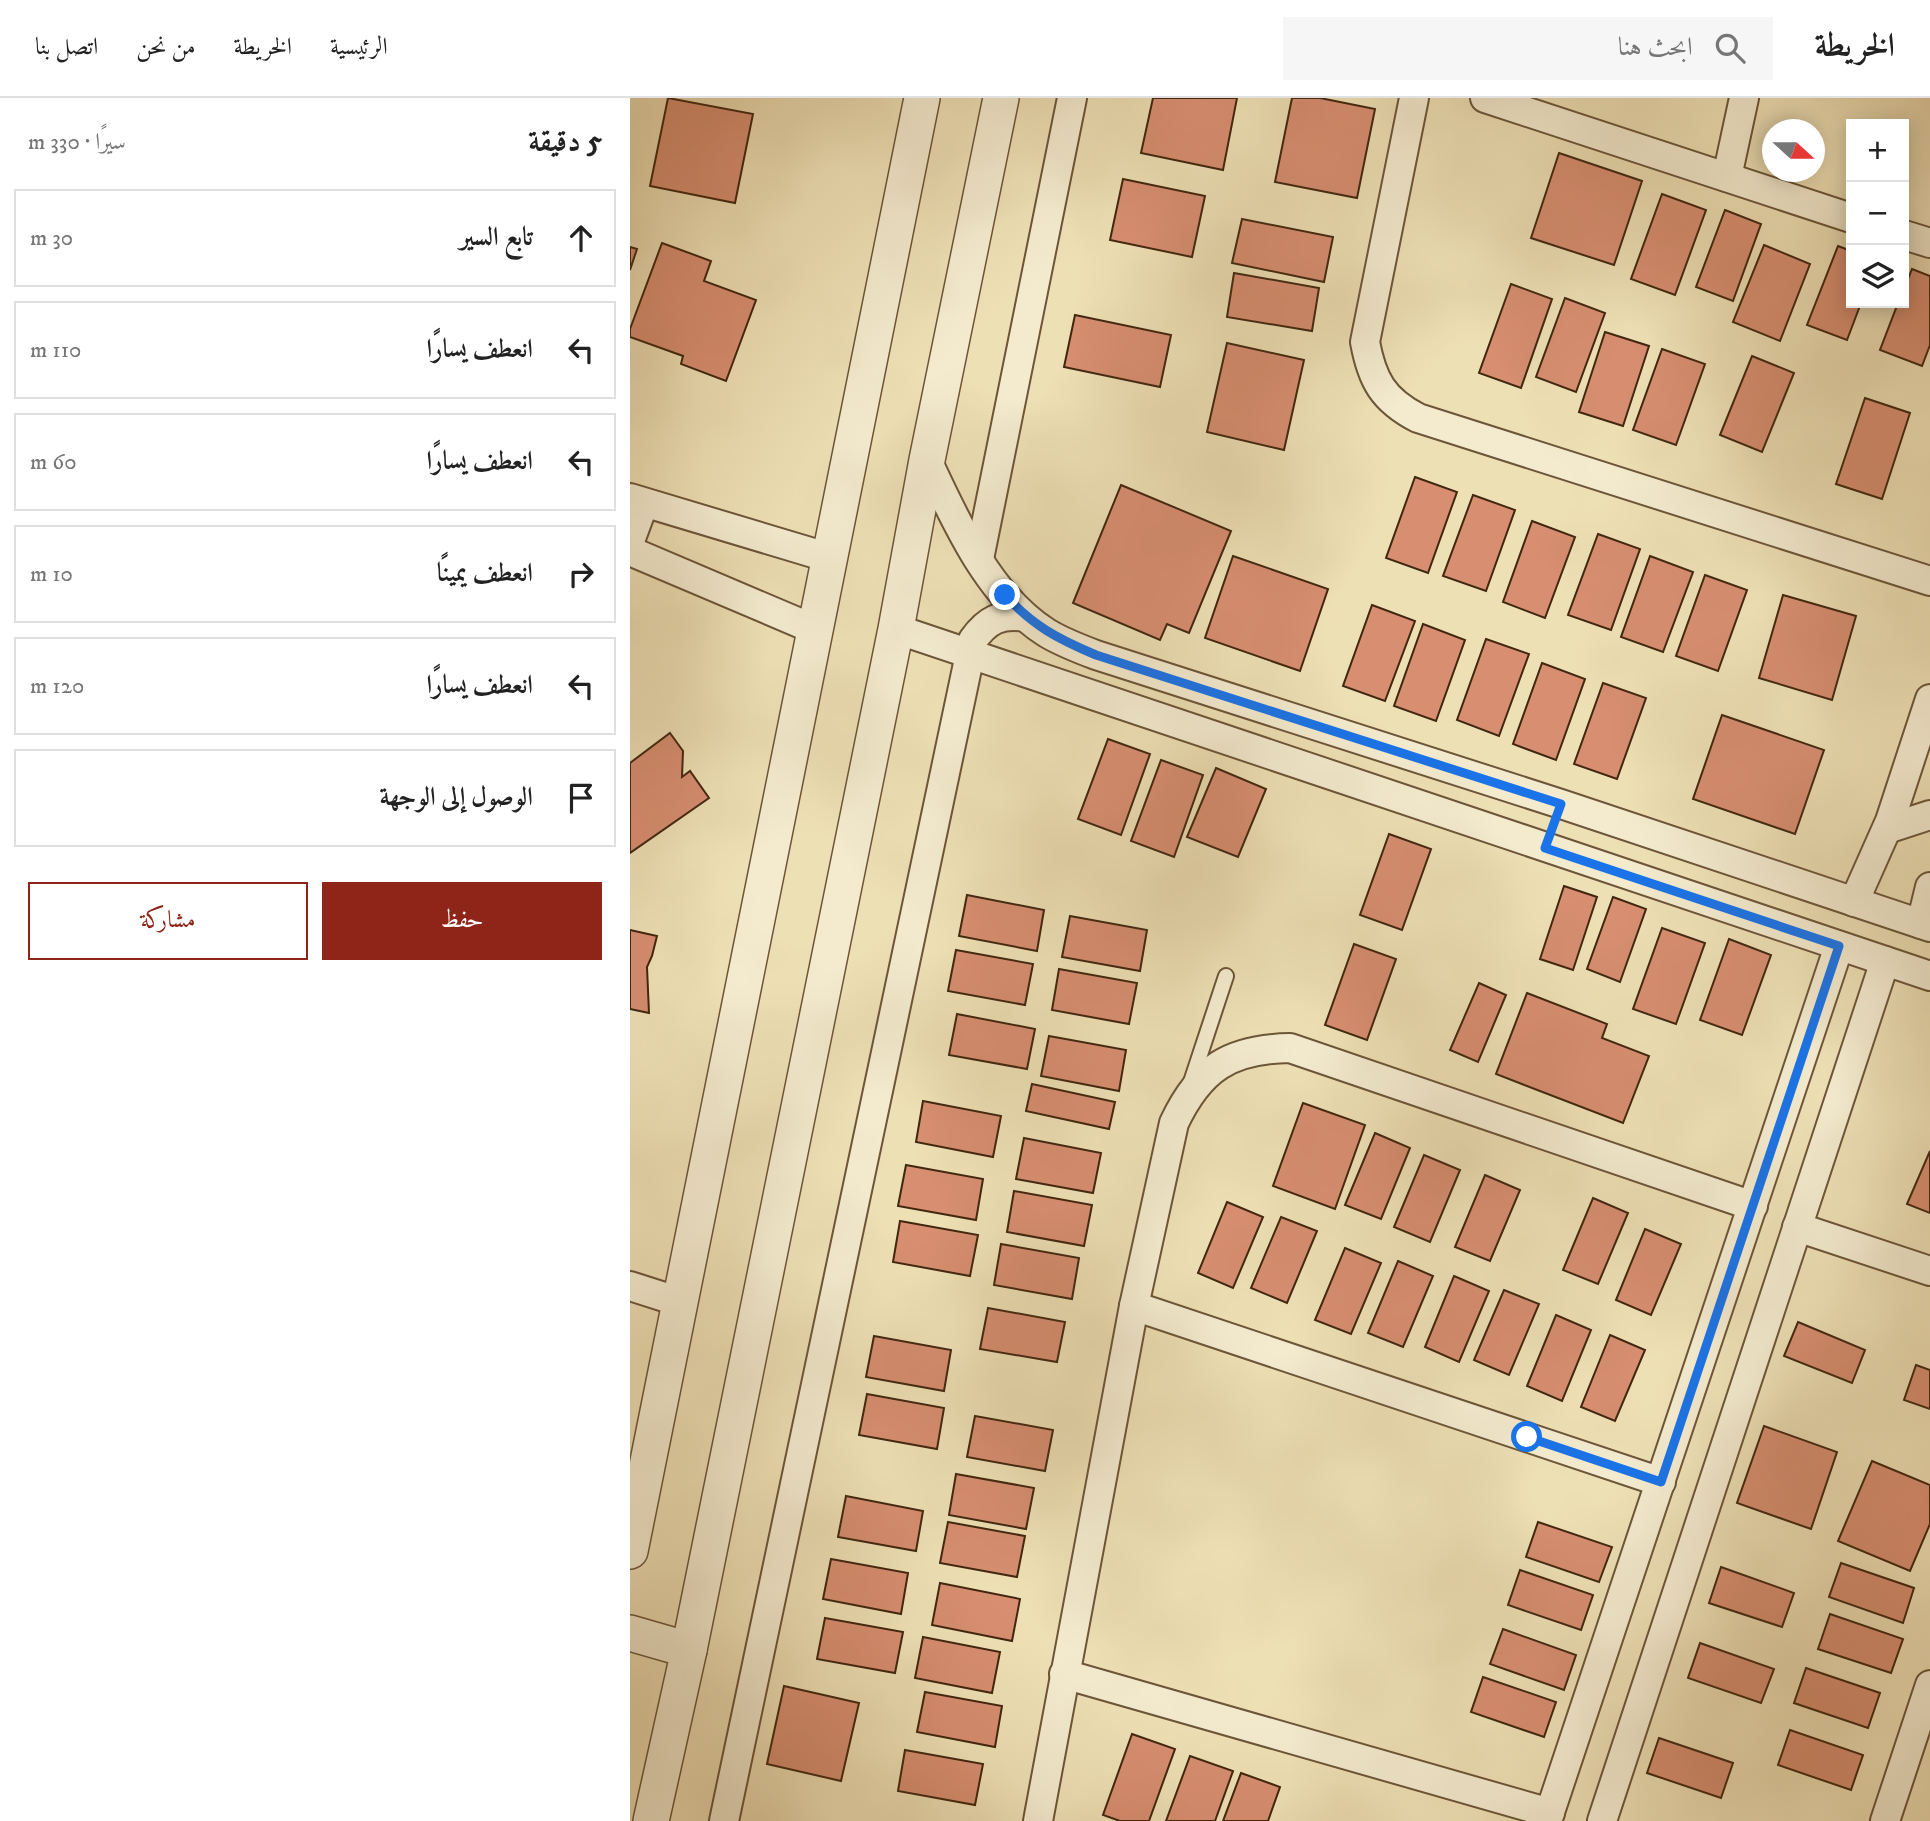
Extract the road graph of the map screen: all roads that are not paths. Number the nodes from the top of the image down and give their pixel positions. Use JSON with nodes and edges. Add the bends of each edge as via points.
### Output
{"nodes":[{"id":1,"x":922,"y":98,"type":"edge"},
{"id":2,"x":1001,"y":98,"type":"edge"},
{"id":3,"x":1072,"y":98,"type":"edge"},
{"id":4,"x":1414,"y":98,"type":"edge"},
{"id":5,"x":1485,"y":98,"type":"edge"},
{"id":6,"x":1744,"y":98,"type":"edge"},
{"id":7,"x":1727,"y":177,"type":"junction"},
{"id":8,"x":1846,"y":216,"type":"edge"},
{"id":9,"x":1909,"y":237,"type":"edge"},
{"id":10,"x":1930,"y":243,"type":"edge"},
{"id":11,"x":927,"y":460,"type":"junction"},
{"id":12,"x":637,"y":500,"type":"edge"},
{"id":13,"x":630,"y":541,"type":"edge"},
{"id":14,"x":630,"y":551,"type":"edge"},
{"id":15,"x":830,"y":558,"type":"junction"},
{"id":16,"x":979,"y":559,"type":"junction"},
{"id":17,"x":1930,"y":581,"type":"edge"},
{"id":18,"x":1025,"y":617,"type":"junction"},
{"id":19,"x":897,"y":629,"type":"junction"},
{"id":20,"x":816,"y":630,"type":"junction"},
{"id":21,"x":970,"y":655,"type":"junction"},
{"id":22,"x":1930,"y":699,"type":"edge"},
{"id":23,"x":1561,"y":804,"type":"junction"},
{"id":24,"x":1930,"y":815,"type":"edge"},
{"id":25,"x":1887,"y":829,"type":"junction"},
{"id":26,"x":1545,"y":848,"type":"junction"},
{"id":27,"x":1930,"y":887,"type":"edge"},
{"id":28,"x":1854,"y":902,"type":"junction"},
{"id":29,"x":1925,"y":926,"type":"edge"},
{"id":30,"x":1839,"y":946,"type":"junction"},
{"id":31,"x":1885,"y":961,"type":"junction"},
{"id":32,"x":1226,"y":976,"type":"dead end"},
{"id":33,"x":1930,"y":976,"type":"edge"},
{"id":34,"x":1185,"y":1100,"type":"junction"},
{"id":35,"x":1753,"y":1206,"type":"junction"},
{"id":36,"x":1797,"y":1227,"type":"junction"},
{"id":37,"x":1930,"y":1271,"type":"edge"},
{"id":38,"x":630,"y":1286,"type":"edge"},
{"id":39,"x":680,"y":1302,"type":"junction"},
{"id":40,"x":1134,"y":1306,"type":"junction"},
{"id":41,"x":1661,"y":1482,"type":"junction"},
{"id":42,"x":630,"y":1551,"type":"edge"},
{"id":43,"x":630,"y":1633,"type":"edge"},
{"id":44,"x":689,"y":1650,"type":"junction"},
{"id":45,"x":1064,"y":1674,"type":"junction"},
{"id":46,"x":1930,"y":1685,"type":"edge"},
{"id":47,"x":1548,"y":1817,"type":"edge"},
{"id":48,"x":651,"y":1821,"type":"edge"},
{"id":49,"x":724,"y":1821,"type":"edge"},
{"id":50,"x":1038,"y":1821,"type":"edge"},
{"id":51,"x":1602,"y":1821,"type":"edge"},
{"id":52,"x":1885,"y":1821,"type":"edge"}],
"edges":[{"from":1,"to":15,"type":"street"},
{"from":2,"to":11,"type":"street"},
{"from":3,"to":16,"type":"street"},
{"from":4,"to":17,"type":"street","via":[[1365,342],[1370,368],[1382,391],[1401,409]]},
{"from":5,"to":7,"type":"street"},
{"from":6,"to":7,"type":"street"},
{"from":7,"to":8,"type":"street"},
{"from":9,"to":10,"type":"street"},
{"from":11,"to":16,"type":"street"},
{"from":11,"to":19,"type":"street"},
{"from":12,"to":13,"type":"street"},
{"from":12,"to":15,"type":"street"},
{"from":14,"to":20,"type":"street"},
{"from":15,"to":20,"type":"street"},
{"from":16,"to":18,"type":"street"},
{"from":18,"to":21,"type":"street","via":[[1009,614],[994,618],[973,640]]},
{"from":18,"to":23,"type":"street","via":[[1047,633],[1096,655]]},
{"from":19,"to":21,"type":"street"},
{"from":19,"to":44,"type":"street"},
{"from":20,"to":39,"type":"street"},
{"from":21,"to":26,"type":"street"},
{"from":21,"to":49,"type":"street"},
{"from":22,"to":25,"type":"street"},
{"from":23,"to":26,"type":"street"},
{"from":23,"to":28,"type":"street"},
{"from":24,"to":25,"type":"street"},
{"from":25,"to":28,"type":"street"},
{"from":26,"to":30,"type":"street"},
{"from":27,"to":29,"type":"street"},
{"from":28,"to":29,"type":"street"},
{"from":30,"to":31,"type":"street"},
{"from":30,"to":35,"type":"street"},
{"from":31,"to":33,"type":"street"},
{"from":31,"to":36,"type":"street"},
{"from":32,"to":34,"type":"lane"},
{"from":34,"to":35,"type":"street","via":[[1200,1080],[1241,1054],[1290,1048]]},
{"from":34,"to":40,"type":"street","via":[[1174,1123]]},
{"from":35,"to":41,"type":"street"},
{"from":36,"to":37,"type":"street"},
{"from":36,"to":51,"type":"street"},
{"from":38,"to":39,"type":"street"},
{"from":39,"to":42,"type":"street"},
{"from":40,"to":41,"type":"street"},
{"from":40,"to":45,"type":"street"},
{"from":41,"to":47,"type":"street"},
{"from":43,"to":44,"type":"street"},
{"from":44,"to":48,"type":"street"},
{"from":45,"to":47,"type":"street"},
{"from":45,"to":50,"type":"street"},
{"from":46,"to":52,"type":"street"}]}
